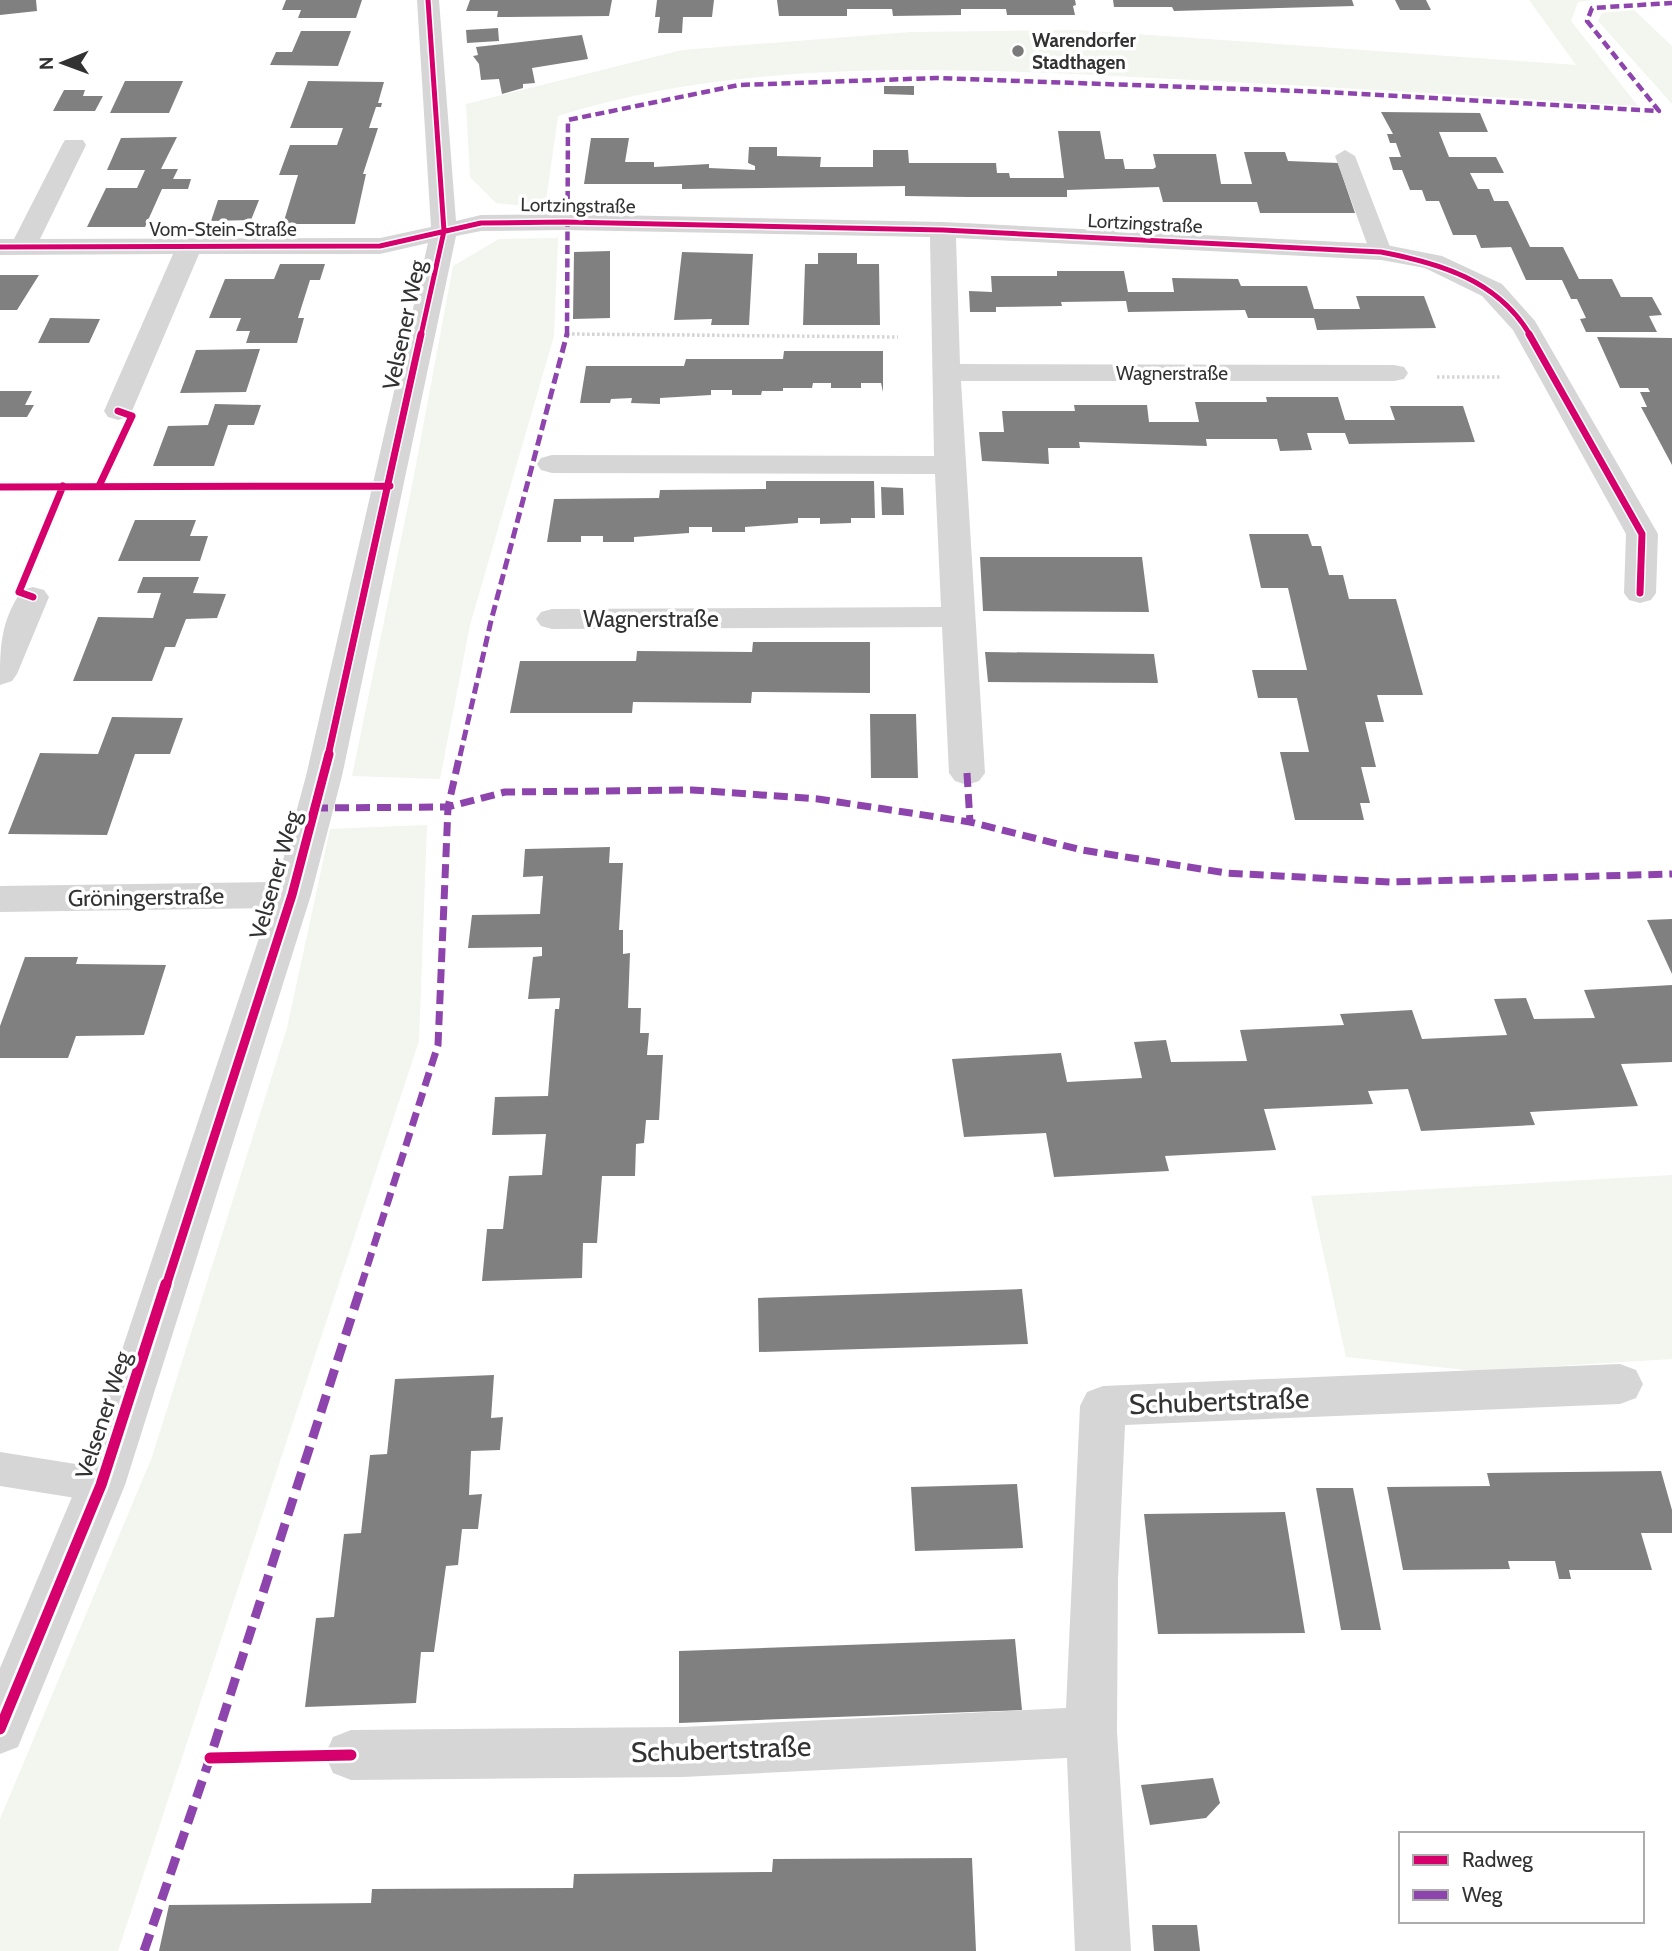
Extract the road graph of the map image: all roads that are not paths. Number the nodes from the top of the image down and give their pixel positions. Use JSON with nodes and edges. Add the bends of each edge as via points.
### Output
{"nodes":[{"id":1,"x":428,"y":0,"type":"edge"},
{"id":2,"x":74,"y":145,"type":"dead end"},
{"id":3,"x":1345,"y":156,"type":"dead end"},
{"id":4,"x":943,"y":230,"type":"junction"},
{"id":5,"x":444,"y":231,"type":"junction"},
{"id":6,"x":12,"y":247,"type":"edge"},
{"id":7,"x":189,"y":247,"type":"junction"},
{"id":8,"x":1381,"y":253,"type":"junction"},
{"id":9,"x":949,"y":372,"type":"junction"},
{"id":10,"x":1394,"y":373,"type":"road end"},
{"id":11,"x":118,"y":411,"type":"dead end"},
{"id":12,"x":551,"y":464,"type":"dead end"},
{"id":13,"x":949,"y":465,"type":"junction"},
{"id":14,"x":1640,"y":593,"type":"dead end"},
{"id":15,"x":33,"y":597,"type":"dead end"},
{"id":16,"x":959,"y":617,"type":"junction"},
{"id":17,"x":552,"y":619,"type":"dead end"},
{"id":18,"x":0,"y":674,"type":"edge"},
{"id":19,"x":967,"y":773,"type":"dead end"},
{"id":20,"x":292,"y":895,"type":"junction"},
{"id":21,"x":0,"y":899,"type":"edge"},
{"id":22,"x":1620,"y":1384,"type":"dead end"},
{"id":23,"x":0,"y":1469,"type":"edge"},
{"id":24,"x":102,"y":1485,"type":"junction"},
{"id":25,"x":0,"y":1729,"type":"edge"},
{"id":26,"x":1091,"y":1732,"type":"junction"},
{"id":27,"x":351,"y":1755,"type":"dead end"},
{"id":28,"x":1102,"y":1951,"type":"edge"}],
"edges":[{"from":1,"to":5,"type":"street","name":"Velsener Weg"},
{"from":2,"to":6,"type":"street","name":"Vom-Stein-Straße"},
{"from":3,"to":8,"type":"lane"},
{"from":4,"to":5,"type":"street","name":"Lortzingstraße","via":[[481,222]]},
{"from":4,"to":8,"type":"street","name":"Lortzingstraße"},
{"from":4,"to":9,"type":"street"},
{"from":5,"to":7,"type":"street","name":"Vom-Stein-Straße","via":[[380,246]]},
{"from":5,"to":20,"type":"street","name":"Velsener Weg","via":[[324,776]]},
{"from":6,"to":7,"type":"street","name":"Vom-Stein-Straße"},
{"from":7,"to":11,"type":"street","name":"Vom-Stein-Straße"},
{"from":8,"to":14,"type":"street","name":"Lortzingstraße","via":[[1433,262],[1492,290],[1525,327],[1642,534]]},
{"from":9,"to":10,"type":"street","name":"Wagnerstraße"},
{"from":9,"to":13,"type":"street"},
{"from":12,"to":13,"type":"street"},
{"from":13,"to":16,"type":"street"},
{"from":15,"to":18,"type":"street"},
{"from":16,"to":17,"type":"street","name":"Wagnerstraße"},
{"from":16,"to":19,"type":"street"},
{"from":20,"to":21,"type":"street","name":"Gröningerstraße"},
{"from":20,"to":24,"type":"street","name":"Velsener Weg"},
{"from":22,"to":26,"type":"street","name":"Schubertstraße","via":[[1103,1406]]},
{"from":23,"to":24,"type":"lane"},
{"from":24,"to":25,"type":"street","name":"Velsener Weg"},
{"from":26,"to":27,"type":"street","name":"Schubertstraße","via":[[683,1752]]},
{"from":26,"to":28,"type":"street","name":"Schubertstraße"}]}
